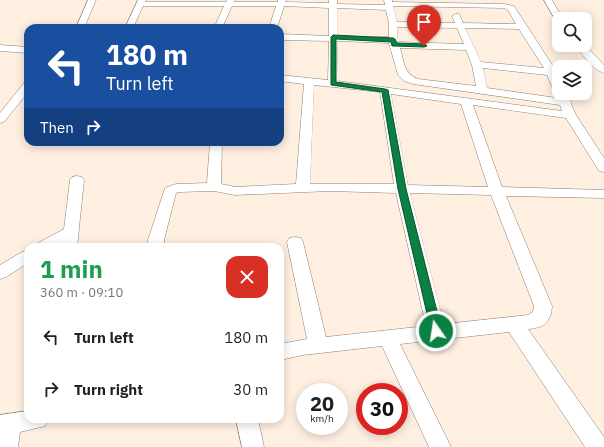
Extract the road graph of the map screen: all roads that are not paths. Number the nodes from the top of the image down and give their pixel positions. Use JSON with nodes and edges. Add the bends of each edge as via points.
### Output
{"nodes":[{"id":1,"x":92,"y":0,"type":"edge"},
{"id":2,"x":548,"y":0,"type":"edge"},
{"id":3,"x":141,"y":2,"type":"edge"},
{"id":4,"x":178,"y":2,"type":"edge"},
{"id":5,"x":231,"y":2,"type":"edge"},
{"id":6,"x":281,"y":2,"type":"edge"},
{"id":7,"x":333,"y":3,"type":"edge"},
{"id":8,"x":389,"y":4,"type":"edge"},
{"id":9,"x":450,"y":5,"type":"junction"},
{"id":10,"x":555,"y":12,"type":"edge"},
{"id":11,"x":82,"y":24,"type":"edge"},
{"id":12,"x":131,"y":24,"type":"edge"},
{"id":13,"x":220,"y":24,"type":"edge"},
{"id":14,"x":274,"y":24,"type":"edge"},
{"id":15,"x":393,"y":24,"type":"junction"},
{"id":16,"x":461,"y":24,"type":"junction"},
{"id":17,"x":522,"y":27,"type":"junction"},
{"id":18,"x":284,"y":36,"type":"edge"},
{"id":19,"x":333,"y":37,"type":"junction"},
{"id":20,"x":394,"y":42,"type":"junction"},
{"id":21,"x":469,"y":47,"type":"junction"},
{"id":22,"x":2,"y":50,"type":"edge"},
{"id":23,"x":24,"y":50,"type":"edge"},
{"id":24,"x":586,"y":52,"type":"edge"},
{"id":25,"x":477,"y":65,"type":"junction"},
{"id":26,"x":604,"y":70,"type":"edge"},
{"id":27,"x":550,"y":72,"type":"junction"},
{"id":28,"x":552,"y":76,"type":"edge"},
{"id":29,"x":284,"y":79,"type":"edge"},
{"id":30,"x":309,"y":82,"type":"junction"},
{"id":31,"x":333,"y":84,"type":"junction"},
{"id":32,"x":24,"y":90,"type":"edge"},
{"id":33,"x":385,"y":90,"type":"junction"},
{"id":34,"x":482,"y":90,"type":"junction"},
{"id":35,"x":564,"y":100,"type":"edge"},
{"id":36,"x":466,"y":102,"type":"junction"},
{"id":37,"x":566,"y":103,"type":"junction"},
{"id":38,"x":570,"y":115,"type":"junction"},
{"id":39,"x":0,"y":120,"type":"edge"},
{"id":40,"x":216,"y":146,"type":"edge"},
{"id":41,"x":604,"y":168,"type":"edge"},
{"id":42,"x":77,"y":180,"type":"dead end"},
{"id":43,"x":214,"y":187,"type":"junction"},
{"id":44,"x":303,"y":187,"type":"junction"},
{"id":45,"x":402,"y":189,"type":"junction"},
{"id":46,"x":497,"y":192,"type":"junction"},
{"id":47,"x":603,"y":196,"type":"edge"},
{"id":48,"x":71,"y":231,"type":"junction"},
{"id":49,"x":295,"y":242,"type":"dead end"},
{"id":50,"x":51,"y":243,"type":"edge"},
{"id":51,"x":70,"y":243,"type":"edge"},
{"id":52,"x":156,"y":243,"type":"edge"},
{"id":53,"x":24,"y":258,"type":"edge"},
{"id":54,"x":0,"y":273,"type":"edge"},
{"id":55,"x":513,"y":324,"type":"junction"},
{"id":56,"x":436,"y":331,"type":"junction"},
{"id":57,"x":388,"y":337,"type":"junction"},
{"id":58,"x":318,"y":345,"type":"junction"},
{"id":59,"x":284,"y":351,"type":"edge"},
{"id":60,"x":24,"y":421,"type":"edge"},
{"id":61,"x":247,"y":423,"type":"edge"},
{"id":62,"x":5,"y":424,"type":"edge"},
{"id":63,"x":7,"y":447,"type":"edge"},
{"id":64,"x":253,"y":447,"type":"edge"},
{"id":65,"x":440,"y":447,"type":"edge"},
{"id":66,"x":598,"y":447,"type":"edge"}],
"edges":[{"from":1,"to":11,"type":"street"},
{"from":2,"to":10,"type":"street"},
{"from":3,"to":4,"type":"street"},
{"from":3,"to":12,"type":"street"},
{"from":4,"to":5,"type":"street"},
{"from":5,"to":6,"type":"street"},
{"from":5,"to":13,"type":"street"},
{"from":6,"to":7,"type":"street"},
{"from":6,"to":14,"type":"street"},
{"from":7,"to":8,"type":"street"},
{"from":7,"to":19,"type":"street"},
{"from":8,"to":9,"type":"street"},
{"from":8,"to":15,"type":"street"},
{"from":9,"to":16,"type":"street"},
{"from":9,"to":17,"type":"street","via":[[509,7]]},
{"from":15,"to":16,"type":"street"},
{"from":15,"to":20,"type":"street"},
{"from":16,"to":17,"type":"street"},
{"from":16,"to":21,"type":"street"},
{"from":17,"to":27,"type":"street"},
{"from":18,"to":19,"type":"street"},
{"from":19,"to":20,"type":"street"},
{"from":19,"to":31,"type":"street"},
{"from":20,"to":21,"type":"street"},
{"from":20,"to":34,"type":"street","via":[[403,75],[408,80]]},
{"from":21,"to":25,"type":"street"},
{"from":22,"to":23,"type":"street"},
{"from":24,"to":26,"type":"street"},
{"from":25,"to":27,"type":"street"},
{"from":25,"to":34,"type":"street"},
{"from":27,"to":28,"type":"street"},
{"from":29,"to":30,"type":"street"},
{"from":30,"to":31,"type":"street"},
{"from":30,"to":44,"type":"street"},
{"from":31,"to":33,"type":"street"},
{"from":32,"to":39,"type":"street"},
{"from":33,"to":36,"type":"street"},
{"from":33,"to":45,"type":"street"},
{"from":34,"to":37,"type":"street"},
{"from":35,"to":37,"type":"street"},
{"from":36,"to":38,"type":"street"},
{"from":36,"to":46,"type":"street"},
{"from":37,"to":38,"type":"street"},
{"from":38,"to":41,"type":"street"},
{"from":40,"to":43,"type":"street"},
{"from":42,"to":48,"type":"street"},
{"from":43,"to":44,"type":"street","via":[[235,191]]},
{"from":43,"to":52,"type":"street","via":[[176,188],[170,191]]},
{"from":44,"to":45,"type":"street"},
{"from":45,"to":46,"type":"street"},
{"from":45,"to":56,"type":"street"},
{"from":46,"to":47,"type":"street"},
{"from":46,"to":55,"type":"street","via":[[543,306],[542,316],[532,322]]},
{"from":48,"to":50,"type":"street"},
{"from":48,"to":51,"type":"street"},
{"from":49,"to":58,"type":"street"},
{"from":53,"to":54,"type":"street"},
{"from":55,"to":56,"type":"street"},
{"from":55,"to":66,"type":"street"},
{"from":56,"to":57,"type":"street"},
{"from":57,"to":58,"type":"street"},
{"from":57,"to":65,"type":"street"},
{"from":58,"to":59,"type":"street"},
{"from":60,"to":62,"type":"street"},
{"from":61,"to":64,"type":"street"},
{"from":62,"to":63,"type":"street"}]}
